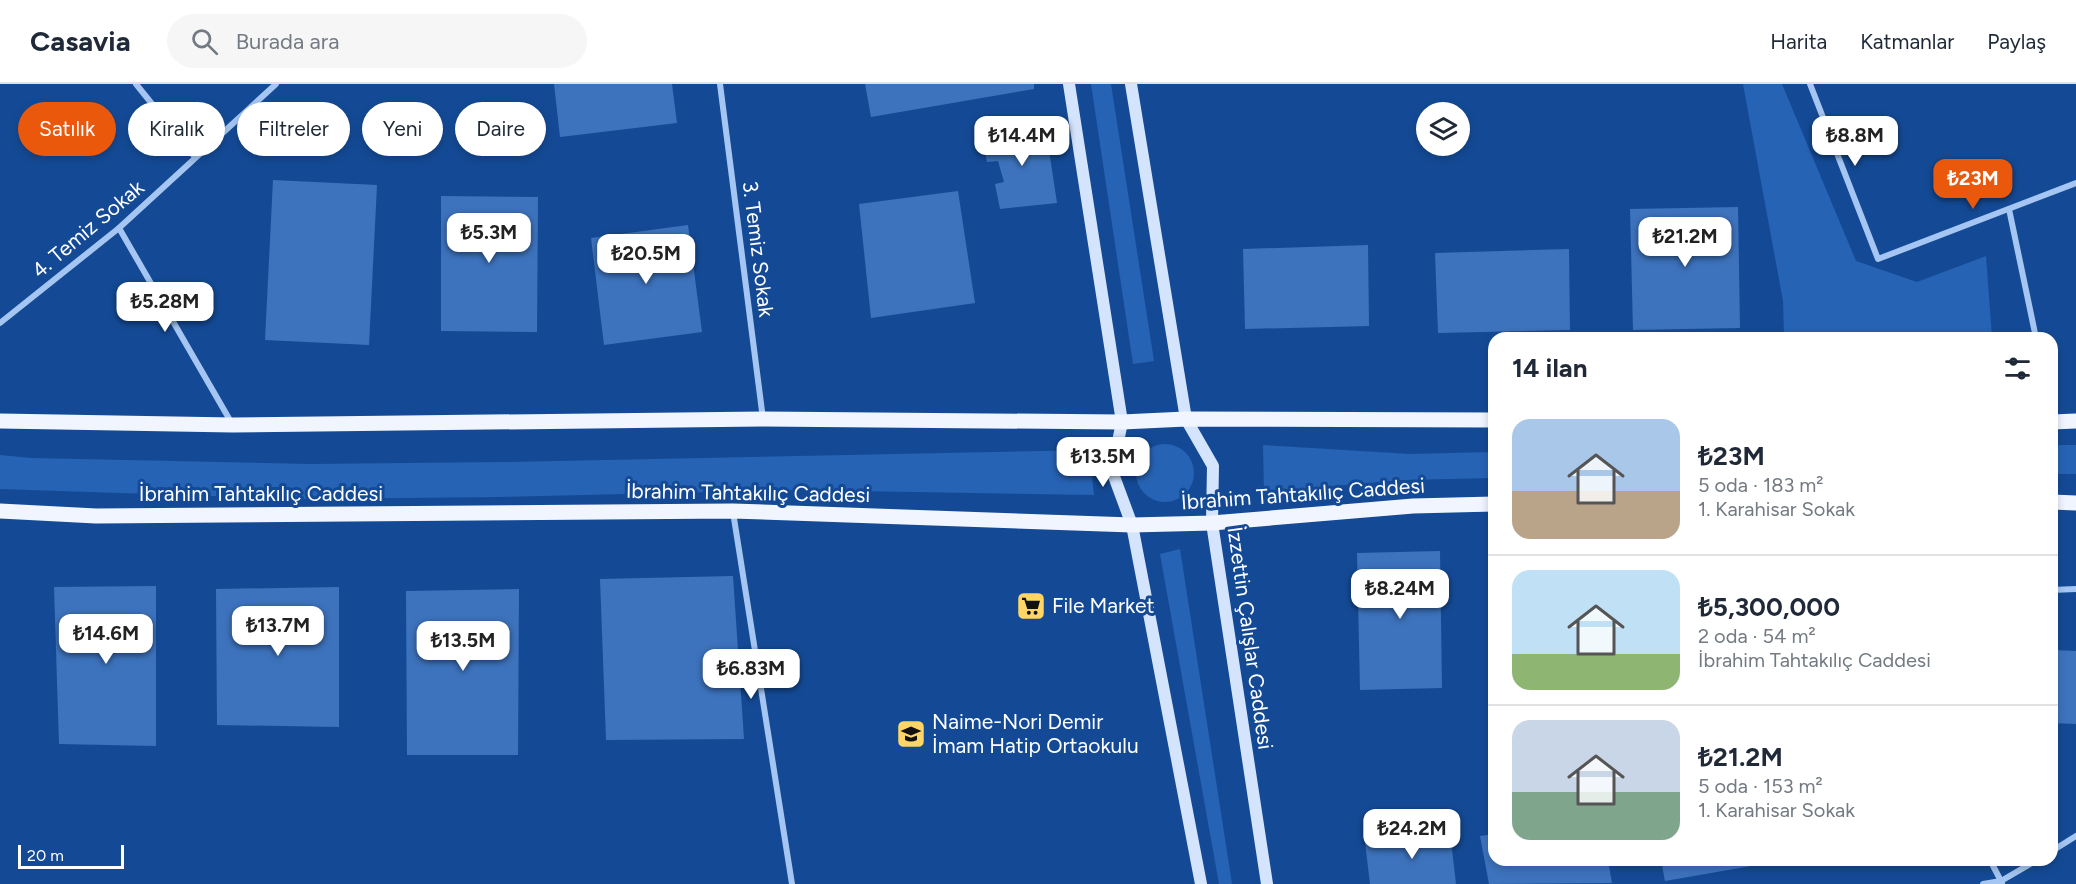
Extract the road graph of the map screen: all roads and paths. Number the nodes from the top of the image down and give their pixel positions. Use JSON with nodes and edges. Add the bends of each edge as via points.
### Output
{"nodes":[{"id":1,"x":136,"y":84,"type":"edge"},
{"id":2,"x":276,"y":84,"type":"edge"},
{"id":3,"x":720,"y":84,"type":"edge"},
{"id":4,"x":1069,"y":84,"type":"edge"},
{"id":5,"x":1131,"y":84,"type":"edge"},
{"id":6,"x":1810,"y":84,"type":"edge"},
{"id":7,"x":195,"y":157,"type":"junction"},
{"id":8,"x":2076,"y":183,"type":"edge"},
{"id":9,"x":2009,"y":209,"type":"junction"},
{"id":10,"x":118,"y":228,"type":"junction"},
{"id":11,"x":0,"y":323,"type":"edge"},
{"id":12,"x":2035,"y":332,"type":"edge"},
{"id":13,"x":763,"y":419,"type":"junction"},
{"id":14,"x":1186,"y":419,"type":"junction"},
{"id":15,"x":1488,"y":420,"type":"edge"},
{"id":16,"x":2058,"y":420,"type":"edge"},
{"id":17,"x":0,"y":421,"type":"edge"},
{"id":18,"x":2076,"y":421,"type":"edge"},
{"id":19,"x":1122,"y":422,"type":"junction"},
{"id":20,"x":233,"y":425,"type":"junction"},
{"id":21,"x":2058,"y":502,"type":"edge"},
{"id":22,"x":2076,"y":503,"type":"edge"},
{"id":23,"x":1488,"y":504,"type":"edge"},
{"id":24,"x":0,"y":511,"type":"edge"},
{"id":25,"x":733,"y":511,"type":"junction"},
{"id":26,"x":1212,"y":523,"type":"junction"},
{"id":27,"x":1132,"y":525,"type":"junction"},
{"id":28,"x":2076,"y":589,"type":"edge"},
{"id":29,"x":2058,"y":590,"type":"edge"},
{"id":30,"x":2076,"y":836,"type":"edge"},
{"id":31,"x":2058,"y":846,"type":"edge"},
{"id":32,"x":1993,"y":866,"type":"edge"},
{"id":33,"x":2028,"y":866,"type":"edge"},
{"id":34,"x":2002,"y":883,"type":"edge"},
{"id":35,"x":792,"y":884,"type":"edge"},
{"id":36,"x":1202,"y":884,"type":"edge"},
{"id":37,"x":1267,"y":884,"type":"edge"},
{"id":38,"x":1983,"y":884,"type":"edge"}],
"edges":[{"from":1,"to":7,"type":"street"},
{"from":2,"to":7,"type":"street","name":"4. Temiz Sokak"},
{"from":3,"to":13,"type":"street","name":"3. Temiz Sokak"},
{"from":4,"to":19,"type":"street"},
{"from":5,"to":14,"type":"street","name":"İzzettin Çalışlar Caddesi"},
{"from":6,"to":9,"type":"street","via":[[1878,259]]},
{"from":7,"to":10,"type":"street","name":"4. Temiz Sokak"},
{"from":8,"to":9,"type":"street"},
{"from":9,"to":12,"type":"street"},
{"from":10,"to":11,"type":"street","name":"4. Temiz Sokak"},
{"from":10,"to":20,"type":"street"},
{"from":13,"to":19,"type":"main road"},
{"from":13,"to":20,"type":"main road"},
{"from":14,"to":15,"type":"main road"},
{"from":14,"to":19,"type":"main road"},
{"from":14,"to":26,"type":"street","name":"İzzettin Çalışlar Caddesi","via":[[1213,466]]},
{"from":16,"to":18,"type":"main road"},
{"from":17,"to":20,"type":"main road"},
{"from":19,"to":27,"type":"street","via":[[1112,471]]},
{"from":21,"to":22,"type":"main road"},
{"from":23,"to":26,"type":"main road","name":"İbrahim Tahtakılıç Caddesi","via":[[1413,506]]},
{"from":24,"to":25,"type":"main road","name":"İbrahim Tahtakılıç Caddesi","via":[[96,516]]},
{"from":25,"to":27,"type":"main road","name":"İbrahim Tahtakılıç Caddesi"},
{"from":25,"to":35,"type":"street"},
{"from":26,"to":27,"type":"main road","name":"İbrahim Tahtakılıç Caddesi"},
{"from":26,"to":37,"type":"street","name":"İzzettin Çalışlar Caddesi"},
{"from":27,"to":36,"type":"street"},
{"from":28,"to":29,"type":"street"},
{"from":30,"to":31,"type":"street"},
{"from":32,"to":34,"type":"street"},
{"from":33,"to":34,"type":"street"},
{"from":34,"to":38,"type":"street"}]}
